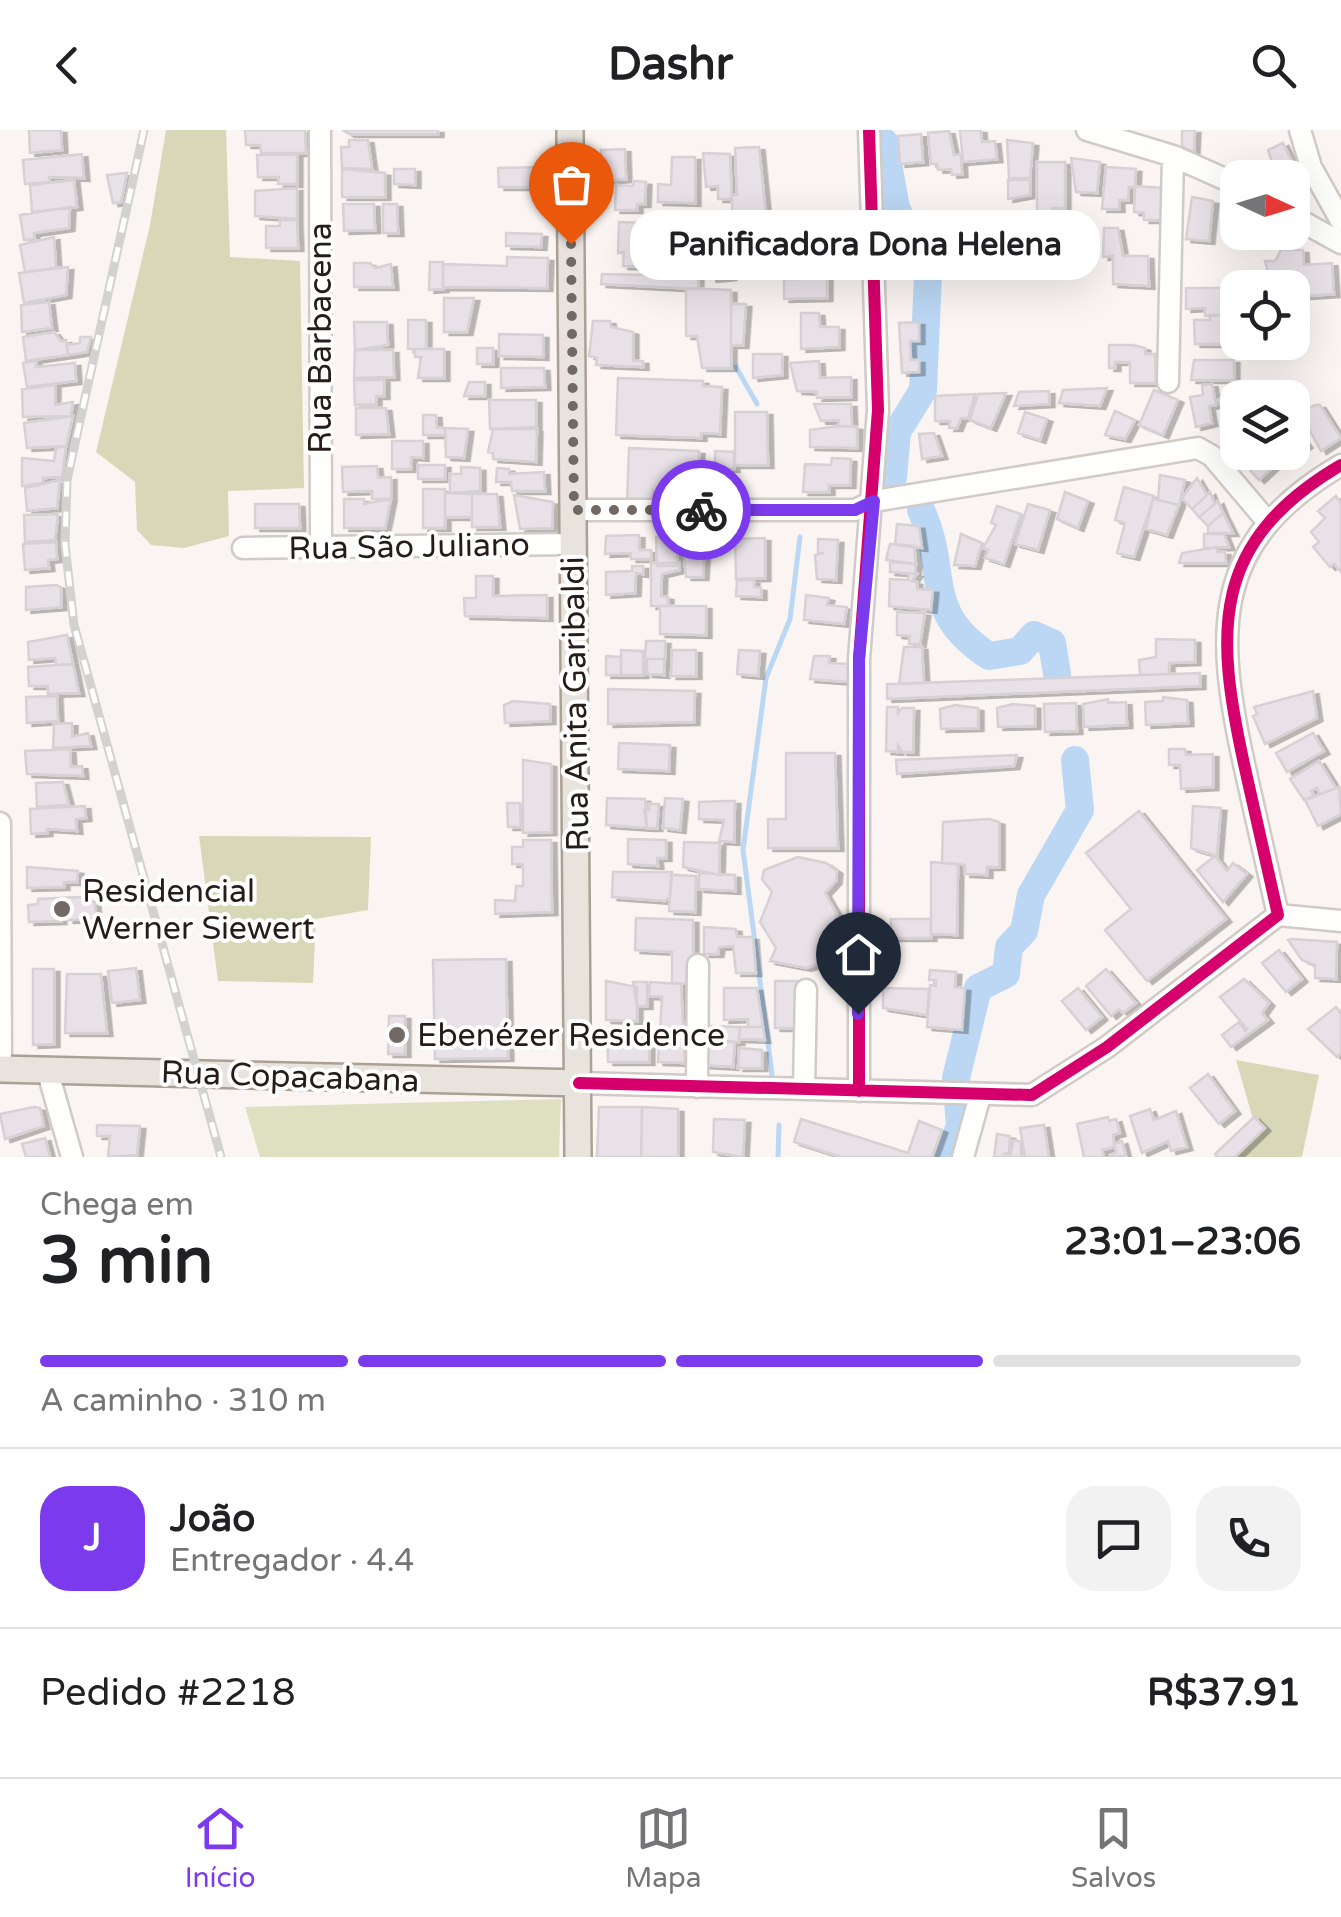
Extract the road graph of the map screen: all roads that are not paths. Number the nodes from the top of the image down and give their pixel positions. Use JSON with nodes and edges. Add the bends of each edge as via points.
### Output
{"nodes":[{"id":1,"x":320,"y":130,"type":"edge"},
{"id":2,"x":570,"y":130,"type":"edge"},
{"id":3,"x":869,"y":130,"type":"edge"},
{"id":4,"x":1087,"y":130,"type":"edge"},
{"id":5,"x":1300,"y":130,"type":"edge"},
{"id":6,"x":1173,"y":156,"type":"junction"},
{"id":7,"x":1220,"y":177,"type":"edge"},
{"id":8,"x":1341,"y":221,"type":"edge"},
{"id":9,"x":1310,"y":226,"type":"edge"},
{"id":10,"x":1341,"y":243,"type":"edge"},
{"id":11,"x":1168,"y":382,"type":"dead end"},
{"id":12,"x":1341,"y":465,"type":"edge"},
{"id":13,"x":874,"y":501,"type":"junction"},
{"id":14,"x":574,"y":510,"type":"junction"},
{"id":15,"x":1267,"y":521,"type":"junction"},
{"id":16,"x":574,"y":544,"type":"junction"},
{"id":17,"x":321,"y":546,"type":"junction"},
{"id":18,"x":243,"y":548,"type":"dead end"},
{"id":19,"x":0,"y":823,"type":"edge"},
{"id":20,"x":1278,"y":915,"type":"junction"},
{"id":21,"x":1341,"y":920,"type":"edge"},
{"id":22,"x":698,"y":966,"type":"dead end"},
{"id":23,"x":806,"y":990,"type":"dead end"},
{"id":24,"x":0,"y":1069,"type":"edge"},
{"id":25,"x":47,"y":1069,"type":"junction"},
{"id":26,"x":579,"y":1084,"type":"junction"},
{"id":27,"x":697,"y":1086,"type":"junction"},
{"id":28,"x":804,"y":1089,"type":"junction"},
{"id":29,"x":858,"y":1091,"type":"junction"},
{"id":30,"x":972,"y":1096,"type":"junction"},
{"id":31,"x":72,"y":1157,"type":"edge"},
{"id":32,"x":578,"y":1157,"type":"edge"},
{"id":33,"x":962,"y":1157,"type":"edge"}],
"edges":[{"from":1,"to":17,"type":"street","name":"Rua Barbacena"},
{"from":2,"to":14,"type":"main road","name":"Rua Anita Garibaldi"},
{"from":3,"to":13,"type":"street","via":[[878,382]]},
{"from":4,"to":6,"type":"street"},
{"from":5,"to":8,"type":"street","via":[[1311,167]]},
{"from":6,"to":7,"type":"street"},
{"from":6,"to":11,"type":"street"},
{"from":9,"to":10,"type":"street"},
{"from":12,"to":15,"type":"street"},
{"from":13,"to":14,"type":"street","via":[[855,510]]},
{"from":13,"to":15,"type":"street","via":[[1198,448]]},
{"from":13,"to":29,"type":"street","via":[[859,659]]},
{"from":14,"to":16,"type":"main road","name":"Rua Anita Garibaldi"},
{"from":15,"to":20,"type":"street","via":[[1241,569],[1224,635],[1237,730]]},
{"from":16,"to":17,"type":"street","name":"Rua São Juliano"},
{"from":16,"to":26,"type":"main road","name":"Rua Anita Garibaldi"},
{"from":17,"to":18,"type":"street","name":"Rua São Juliano"},
{"from":19,"to":24,"type":"street"},
{"from":20,"to":21,"type":"street"},
{"from":20,"to":30,"type":"street","via":[[1046,1089],[1016,1097]]},
{"from":22,"to":27,"type":"street"},
{"from":23,"to":28,"type":"street"},
{"from":24,"to":25,"type":"main road","name":"Rua Copacabana"},
{"from":25,"to":26,"type":"main road","name":"Rua Copacabana"},
{"from":25,"to":31,"type":"street"},
{"from":26,"to":27,"type":"street"},
{"from":26,"to":32,"type":"main road","name":"Rua Anita Garibaldi"},
{"from":27,"to":28,"type":"street"},
{"from":28,"to":29,"type":"street"},
{"from":29,"to":30,"type":"street"},
{"from":30,"to":33,"type":"street"}]}
